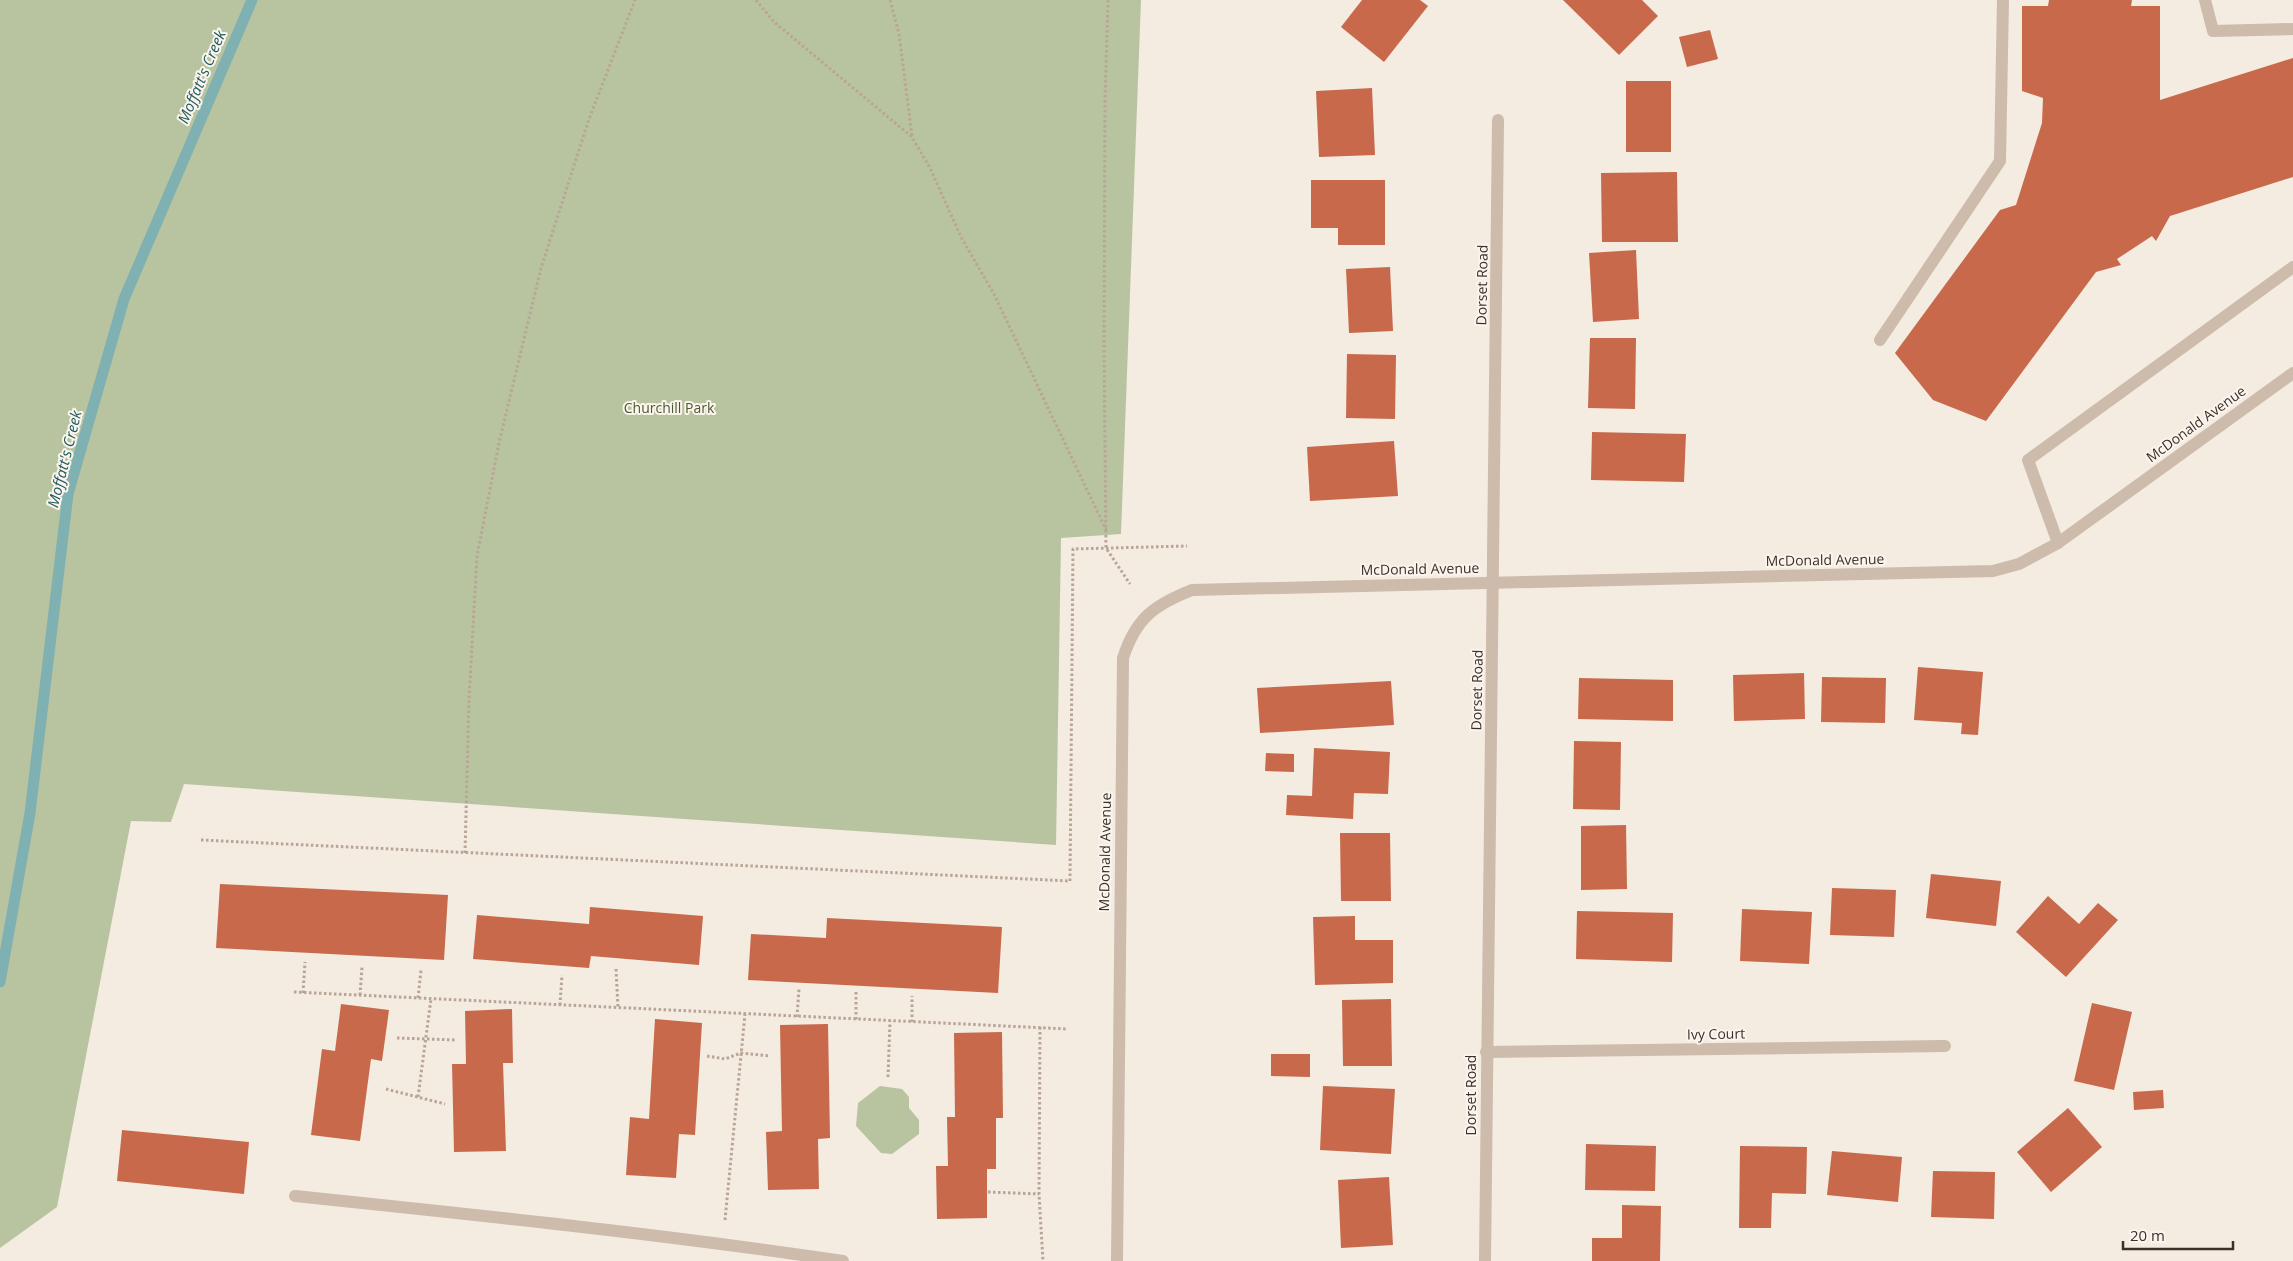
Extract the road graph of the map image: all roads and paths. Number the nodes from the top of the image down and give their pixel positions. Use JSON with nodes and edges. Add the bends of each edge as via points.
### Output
{"nodes":[{"id":1,"x":635,"y":0,"type":"edge"},
{"id":2,"x":756,"y":0,"type":"edge"},
{"id":3,"x":890,"y":0,"type":"edge"},
{"id":4,"x":1108,"y":0,"type":"edge"},
{"id":5,"x":2003,"y":0,"type":"edge"},
{"id":6,"x":2205,"y":0,"type":"edge"},
{"id":7,"x":2293,"y":29,"type":"edge"},
{"id":8,"x":1498,"y":120,"type":"dead end"},
{"id":9,"x":912,"y":137,"type":"junction"},
{"id":10,"x":2293,"y":267,"type":"edge"},
{"id":11,"x":1880,"y":340,"type":"dead end"},
{"id":12,"x":2293,"y":373,"type":"edge"},
{"id":13,"x":1107,"y":532,"type":"junction"},
{"id":14,"x":2058,"y":543,"type":"junction"},
{"id":15,"x":1187,"y":546,"type":"dead end"},
{"id":16,"x":1106,"y":548,"type":"junction"},
{"id":17,"x":1494,"y":583,"type":"junction"},
{"id":18,"x":1130,"y":584,"type":"dead end"},
{"id":19,"x":201,"y":840,"type":"dead end"},
{"id":20,"x":465,"y":853,"type":"junction"},
{"id":21,"x":306,"y":962,"type":"dead end"},
{"id":22,"x":362,"y":967,"type":"dead end"},
{"id":23,"x":616,"y":969,"type":"dead end"},
{"id":24,"x":421,"y":970,"type":"dead end"},
{"id":25,"x":562,"y":975,"type":"dead end"},
{"id":26,"x":799,"y":989,"type":"dead end"},
{"id":27,"x":294,"y":992,"type":"dead end"},
{"id":28,"x":303,"y":992,"type":"junction"},
{"id":29,"x":856,"y":992,"type":"dead end"},
{"id":30,"x":360,"y":995,"type":"junction"},
{"id":31,"x":912,"y":996,"type":"dead end"},
{"id":32,"x":418,"y":998,"type":"junction"},
{"id":33,"x":431,"y":999,"type":"junction"},
{"id":34,"x":560,"y":1005,"type":"junction"},
{"id":35,"x":618,"y":1008,"type":"junction"},
{"id":36,"x":745,"y":1014,"type":"junction"},
{"id":37,"x":797,"y":1017,"type":"junction"},
{"id":38,"x":856,"y":1020,"type":"junction"},
{"id":39,"x":890,"y":1021,"type":"junction"},
{"id":40,"x":912,"y":1023,"type":"junction"},
{"id":41,"x":1040,"y":1027,"type":"junction"},
{"id":42,"x":1068,"y":1029,"type":"dead end"},
{"id":43,"x":397,"y":1038,"type":"dead end"},
{"id":44,"x":425,"y":1039,"type":"junction"},
{"id":45,"x":456,"y":1040,"type":"dead end"},
{"id":46,"x":1946,"y":1046,"type":"dead end"},
{"id":47,"x":1486,"y":1052,"type":"junction"},
{"id":48,"x":741,"y":1053,"type":"junction"},
{"id":49,"x":707,"y":1056,"type":"dead end"},
{"id":50,"x":770,"y":1056,"type":"dead end"},
{"id":51,"x":888,"y":1077,"type":"dead end"},
{"id":52,"x":386,"y":1088,"type":"dead end"},
{"id":53,"x":418,"y":1097,"type":"junction"},
{"id":54,"x":445,"y":1104,"type":"dead end"},
{"id":55,"x":988,"y":1192,"type":"dead end"},
{"id":56,"x":1039,"y":1194,"type":"junction"},
{"id":57,"x":295,"y":1196,"type":"dead end"},
{"id":58,"x":723,"y":1243,"type":"junction"},
{"id":59,"x":843,"y":1261,"type":"edge"},
{"id":60,"x":1043,"y":1261,"type":"edge"},
{"id":61,"x":1116,"y":1261,"type":"edge"},
{"id":62,"x":1485,"y":1261,"type":"edge"}],
"edges":[{"from":1,"to":20,"type":"path","via":[[589,119],[541,268],[477,556]]},
{"from":2,"to":9,"type":"path","via":[[774,22]]},
{"from":3,"to":9,"type":"path","via":[[899,34]]},
{"from":4,"to":13,"type":"path","via":[[1104,345]]},
{"from":5,"to":11,"type":"street","via":[[2000,161]]},
{"from":6,"to":7,"type":"street","via":[[2213,31]]},
{"from":8,"to":17,"type":"street","name":"Dorset Road"},
{"from":9,"to":13,"type":"path","via":[[930,168],[961,237],[994,294]]},
{"from":10,"to":14,"type":"street","via":[[2028,460]]},
{"from":12,"to":14,"type":"street","name":"McDonald Avenue"},
{"from":13,"to":16,"type":"path"},
{"from":14,"to":17,"type":"street","name":"McDonald Avenue","via":[[2018,564],[1994,571]]},
{"from":15,"to":16,"type":"path"},
{"from":16,"to":18,"type":"path"},
{"from":16,"to":20,"type":"path","via":[[1073,549],[1070,881]]},
{"from":17,"to":47,"type":"street","name":"Dorset Road"},
{"from":17,"to":61,"type":"street","name":"McDonald Avenue","via":[[1192,590],[1162,602],[1149,612],[1129,640],[1123,658]]},
{"from":19,"to":20,"type":"path"},
{"from":21,"to":28,"type":"path"},
{"from":22,"to":30,"type":"path"},
{"from":23,"to":35,"type":"path"},
{"from":24,"to":32,"type":"path"},
{"from":25,"to":34,"type":"path"},
{"from":26,"to":37,"type":"path"},
{"from":27,"to":28,"type":"path"},
{"from":28,"to":30,"type":"path"},
{"from":29,"to":38,"type":"path"},
{"from":30,"to":32,"type":"path"},
{"from":31,"to":40,"type":"path"},
{"from":32,"to":33,"type":"path"},
{"from":33,"to":34,"type":"path"},
{"from":33,"to":44,"type":"path"},
{"from":34,"to":35,"type":"path"},
{"from":35,"to":36,"type":"path"},
{"from":36,"to":37,"type":"path"},
{"from":36,"to":48,"type":"path"},
{"from":37,"to":38,"type":"path"},
{"from":38,"to":39,"type":"path"},
{"from":39,"to":40,"type":"path"},
{"from":39,"to":51,"type":"path"},
{"from":40,"to":41,"type":"path"},
{"from":41,"to":42,"type":"path"},
{"from":41,"to":56,"type":"path"},
{"from":43,"to":44,"type":"path"},
{"from":44,"to":45,"type":"path"},
{"from":44,"to":53,"type":"path"},
{"from":46,"to":47,"type":"street","name":"Ivy Court"},
{"from":47,"to":62,"type":"street","name":"Dorset Road"},
{"from":48,"to":49,"type":"path","via":[[725,1059]]},
{"from":48,"to":50,"type":"path"},
{"from":48,"to":58,"type":"path"},
{"from":52,"to":53,"type":"path"},
{"from":53,"to":54,"type":"path"},
{"from":55,"to":56,"type":"path"},
{"from":56,"to":60,"type":"path"},
{"from":57,"to":58,"type":"street"},
{"from":58,"to":59,"type":"street"}]}
